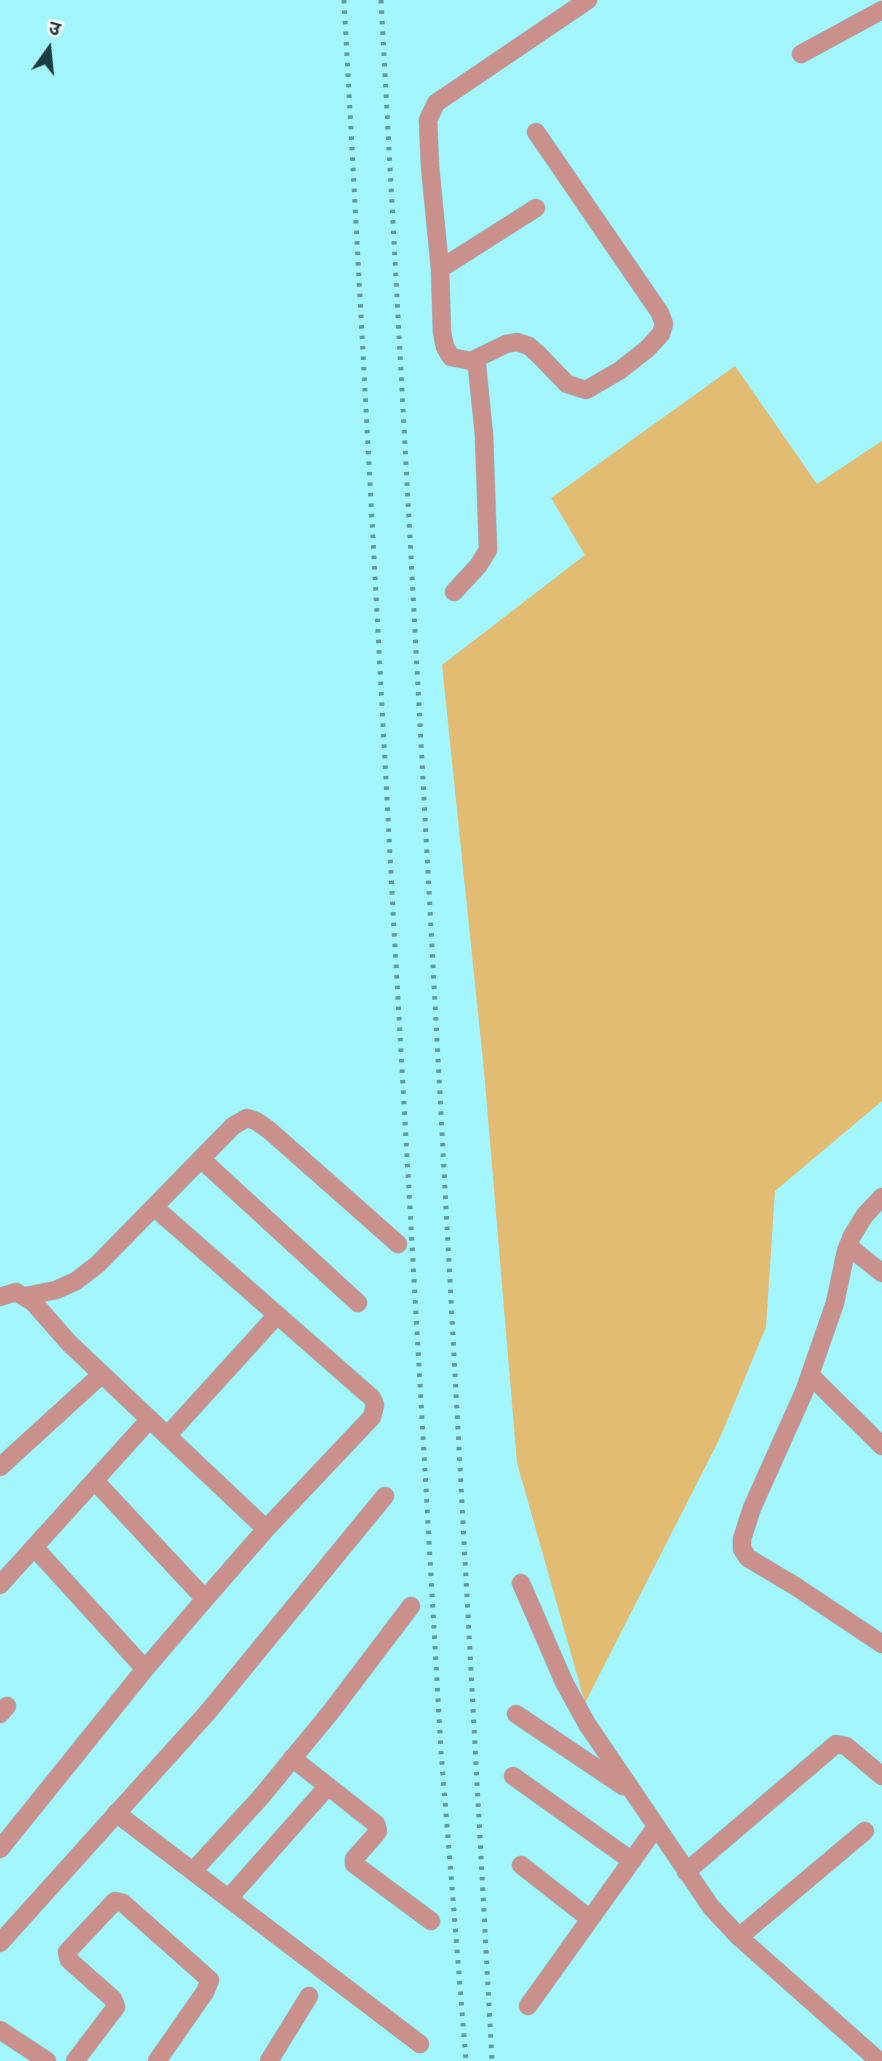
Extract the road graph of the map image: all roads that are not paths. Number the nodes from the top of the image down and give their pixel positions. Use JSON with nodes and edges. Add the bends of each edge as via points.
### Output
{"nodes":[{"id":1,"x":588,"y":0,"type":"edge"},
{"id":2,"x":882,"y":10,"type":"edge"},
{"id":3,"x":801,"y":54,"type":"dead end"},
{"id":4,"x":536,"y":132,"type":"dead end"},
{"id":5,"x":536,"y":208,"type":"dead end"},
{"id":6,"x":440,"y":269,"type":"junction"},
{"id":7,"x":471,"y":361,"type":"junction"},
{"id":8,"x":453,"y":592,"type":"dead end"},
{"id":9,"x":201,"y":1158,"type":"junction"},
{"id":10,"x":882,"y":1198,"type":"edge"},
{"id":11,"x":154,"y":1207,"type":"junction"},
{"id":12,"x":398,"y":1244,"type":"dead end"},
{"id":13,"x":848,"y":1246,"type":"junction"},
{"id":14,"x":882,"y":1273,"type":"edge"},
{"id":15,"x":26,"y":1296,"type":"junction"},
{"id":16,"x":0,"y":1297,"type":"edge"},
{"id":17,"x":358,"y":1303,"type":"dead end"},
{"id":18,"x":277,"y":1315,"type":"junction"},
{"id":19,"x":102,"y":1374,"type":"junction"},
{"id":20,"x":810,"y":1375,"type":"junction"},
{"id":21,"x":150,"y":1419,"type":"junction"},
{"id":22,"x":167,"y":1436,"type":"junction"},
{"id":23,"x":882,"y":1446,"type":"edge"},
{"id":24,"x":0,"y":1467,"type":"edge"},
{"id":25,"x":95,"y":1480,"type":"junction"},
{"id":26,"x":385,"y":1496,"type":"dead end"},
{"id":27,"x":266,"y":1529,"type":"junction"},
{"id":28,"x":34,"y":1547,"type":"junction"},
{"id":29,"x":521,"y":1583,"type":"dead end"},
{"id":30,"x":0,"y":1585,"type":"edge"},
{"id":31,"x":205,"y":1599,"type":"junction"},
{"id":32,"x":411,"y":1606,"type":"dead end"},
{"id":33,"x":882,"y":1644,"type":"edge"},
{"id":34,"x":145,"y":1669,"type":"junction"},
{"id":35,"x":516,"y":1714,"type":"dead end"},
{"id":36,"x":292,"y":1758,"type":"junction"},
{"id":37,"x":513,"y":1776,"type":"dead end"},
{"id":38,"x":882,"y":1776,"type":"edge"},
{"id":39,"x":328,"y":1786,"type":"junction"},
{"id":40,"x":632,"y":1792,"type":"junction"},
{"id":41,"x":116,"y":1813,"type":"junction"},
{"id":42,"x":656,"y":1827,"type":"junction"},
{"id":43,"x":865,"y":1831,"type":"dead end"},
{"id":44,"x":0,"y":1849,"type":"edge"},
{"id":45,"x":632,"y":1861,"type":"junction"},
{"id":46,"x":521,"y":1865,"type":"dead end"},
{"id":47,"x":193,"y":1871,"type":"junction"},
{"id":48,"x":686,"y":1872,"type":"junction"},
{"id":49,"x":229,"y":1898,"type":"junction"},
{"id":50,"x":590,"y":1919,"type":"junction"},
{"id":51,"x":431,"y":1921,"type":"dead end"},
{"id":52,"x":739,"y":1937,"type":"junction"},
{"id":53,"x":0,"y":1943,"type":"edge"},
{"id":54,"x":309,"y":1996,"type":"dead end"},
{"id":55,"x":528,"y":2006,"type":"dead end"},
{"id":56,"x":0,"y":2030,"type":"edge"},
{"id":57,"x":421,"y":2044,"type":"dead end"},
{"id":58,"x":866,"y":2057,"type":"edge"},
{"id":59,"x":47,"y":2061,"type":"edge"},
{"id":60,"x":75,"y":2061,"type":"edge"},
{"id":61,"x":157,"y":2061,"type":"edge"},
{"id":62,"x":269,"y":2061,"type":"edge"}],
"edges":[{"from":1,"to":6,"type":"street","via":[[436,103],[431,111],[427,129]]},
{"from":2,"to":3,"type":"street"},
{"from":4,"to":7,"type":"street","via":[[664,324],[648,349],[586,390],[566,384],[529,346],[517,342]]},
{"from":5,"to":6,"type":"street"},
{"from":6,"to":7,"type":"street","via":[[445,347],[451,357]]},
{"from":7,"to":8,"type":"street","via":[[477,366],[480,387],[489,541],[485,557]]},
{"from":9,"to":11,"type":"street"},
{"from":9,"to":12,"type":"street","via":[[239,1121],[256,1121]]},
{"from":9,"to":17,"type":"street"},
{"from":10,"to":13,"type":"street","via":[[865,1215]]},
{"from":11,"to":15,"type":"street","via":[[76,1281]]},
{"from":11,"to":18,"type":"street"},
{"from":13,"to":14,"type":"street"},
{"from":13,"to":20,"type":"street","via":[[835,1303]]},
{"from":15,"to":16,"type":"street","via":[[16,1292]]},
{"from":15,"to":19,"type":"street"},
{"from":18,"to":22,"type":"street"},
{"from":18,"to":27,"type":"street","via":[[375,1405],[372,1417]]},
{"from":19,"to":21,"type":"street"},
{"from":19,"to":24,"type":"street"},
{"from":20,"to":23,"type":"street"},
{"from":20,"to":33,"type":"street","via":[[752,1508],[743,1549],[748,1558]]},
{"from":21,"to":22,"type":"street"},
{"from":21,"to":25,"type":"street"},
{"from":22,"to":27,"type":"street"},
{"from":25,"to":28,"type":"street"},
{"from":25,"to":31,"type":"street"},
{"from":26,"to":41,"type":"street","via":[[207,1713]]},
{"from":27,"to":31,"type":"street"},
{"from":28,"to":30,"type":"street"},
{"from":28,"to":34,"type":"street"},
{"from":29,"to":40,"type":"street","via":[[564,1682]]},
{"from":31,"to":34,"type":"street"},
{"from":32,"to":36,"type":"street"},
{"from":34,"to":44,"type":"street"},
{"from":35,"to":40,"type":"street"},
{"from":36,"to":39,"type":"street"},
{"from":36,"to":47,"type":"street"},
{"from":37,"to":45,"type":"street"},
{"from":38,"to":48,"type":"street","via":[[846,1746],[831,1746]]},
{"from":39,"to":49,"type":"street"},
{"from":39,"to":51,"type":"street","via":[[378,1826],[354,1864]]},
{"from":40,"to":42,"type":"street"},
{"from":41,"to":47,"type":"street"},
{"from":41,"to":53,"type":"street"},
{"from":42,"to":45,"type":"street"},
{"from":42,"to":48,"type":"street"},
{"from":43,"to":52,"type":"street"},
{"from":45,"to":50,"type":"street"},
{"from":46,"to":50,"type":"street"},
{"from":47,"to":49,"type":"street"},
{"from":48,"to":52,"type":"street"},
{"from":49,"to":57,"type":"street"},
{"from":50,"to":55,"type":"street"},
{"from":52,"to":58,"type":"street"},
{"from":54,"to":62,"type":"street"},
{"from":56,"to":59,"type":"street"},
{"from":60,"to":61,"type":"street","via":[[116,2007],[113,1999],[69,1960],[67,1952],[115,1901],[123,1903],[210,1980]]}]}
